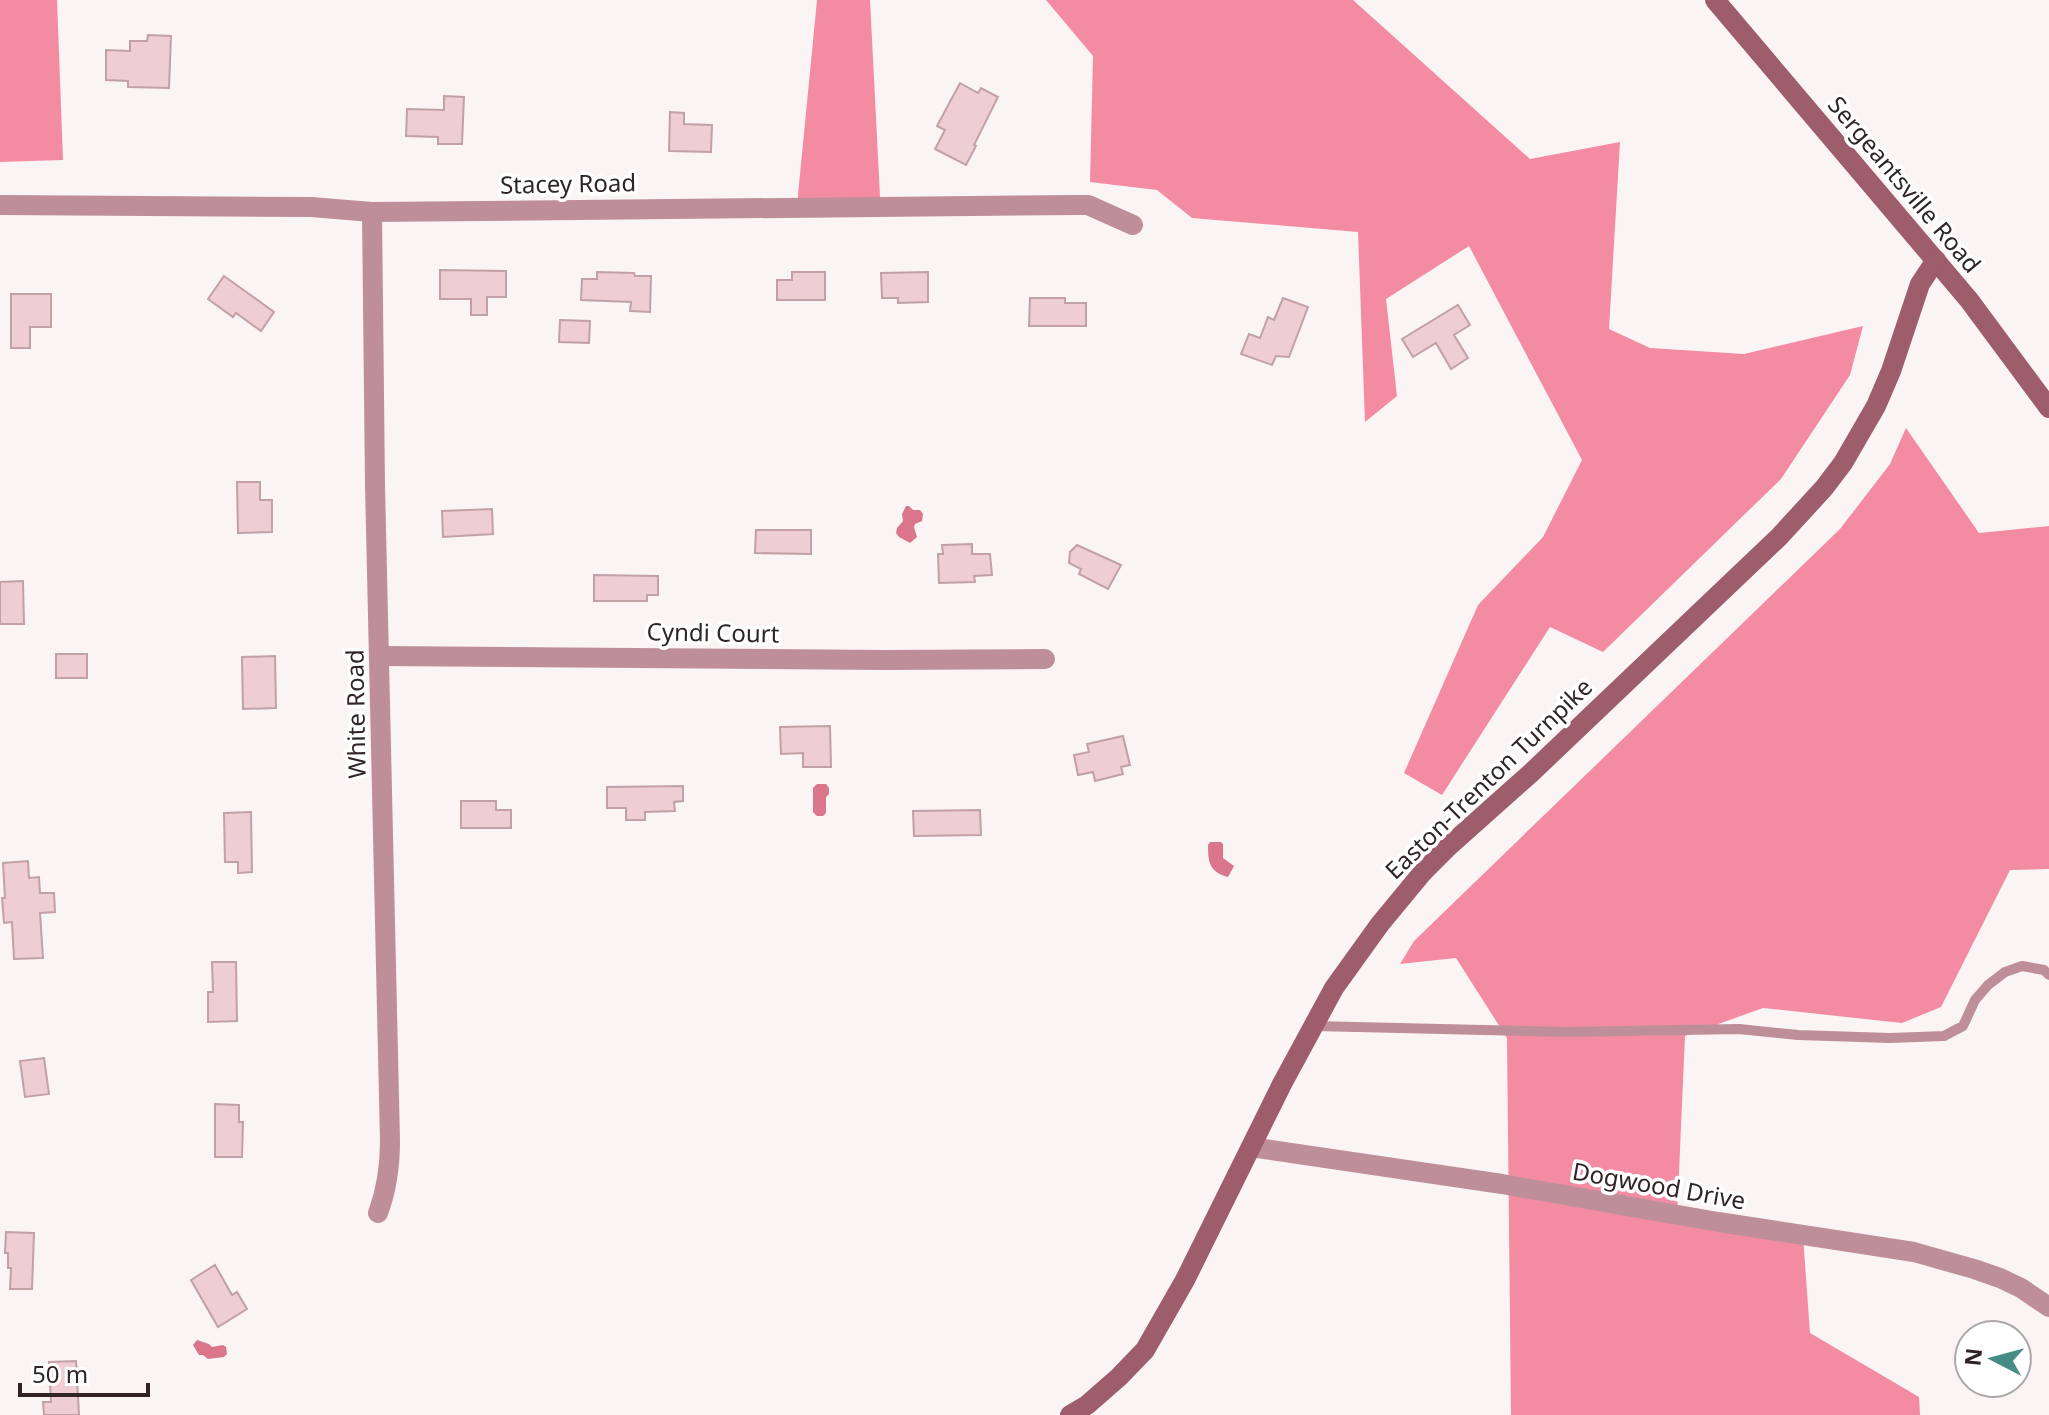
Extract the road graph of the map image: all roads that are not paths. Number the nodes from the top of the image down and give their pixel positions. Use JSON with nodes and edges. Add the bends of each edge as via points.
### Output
{"nodes":[{"id":1,"x":1715,"y":0,"type":"edge"},
{"id":2,"x":0,"y":205,"type":"edge"},
{"id":3,"x":372,"y":212,"type":"junction"},
{"id":4,"x":1133,"y":225,"type":"dead end"},
{"id":5,"x":1936,"y":260,"type":"junction"},
{"id":6,"x":2049,"y":408,"type":"edge"},
{"id":7,"x":380,"y":656,"type":"junction"},
{"id":8,"x":1045,"y":659,"type":"dead end"},
{"id":9,"x":2049,"y":975,"type":"edge"},
{"id":10,"x":1314,"y":1026,"type":"junction"},
{"id":11,"x":1251,"y":1147,"type":"junction"},
{"id":12,"x":378,"y":1213,"type":"dead end"},
{"id":13,"x":2049,"y":1307,"type":"edge"},
{"id":14,"x":1084,"y":1412,"type":"edge"}],
"edges":[{"from":1,"to":5,"type":"main road","name":"Sergeantsville Road"},
{"from":2,"to":3,"type":"street","name":"Stacey Road"},
{"from":3,"to":4,"type":"street","name":"Stacey Road","via":[[1088,205]]},
{"from":3,"to":7,"type":"street","name":"White Road"},
{"from":5,"to":6,"type":"main road","name":"Sergeantsville Road"},
{"from":5,"to":10,"type":"main road","name":"Easton-Trenton Turnpike","via":[[1920,284],[1876,406],[1824,488],[1754,563],[1423,872],[1355,957]]},
{"from":7,"to":8,"type":"street","name":"Cyndi Court"},
{"from":7,"to":12,"type":"street","name":"White Road","via":[[390,1165]]},
{"from":9,"to":10,"type":"lane","via":[[2022,966],[2005,972],[1975,1000],[1963,1026],[1944,1036]]},
{"from":10,"to":11,"type":"main road","name":"Easton-Trenton Turnpike"},
{"from":11,"to":13,"type":"street","name":"Dogwood Drive","via":[[1914,1252],[2000,1278]]},
{"from":11,"to":14,"type":"main road","name":"Easton-Trenton Turnpike","via":[[1145,1350]]}]}
